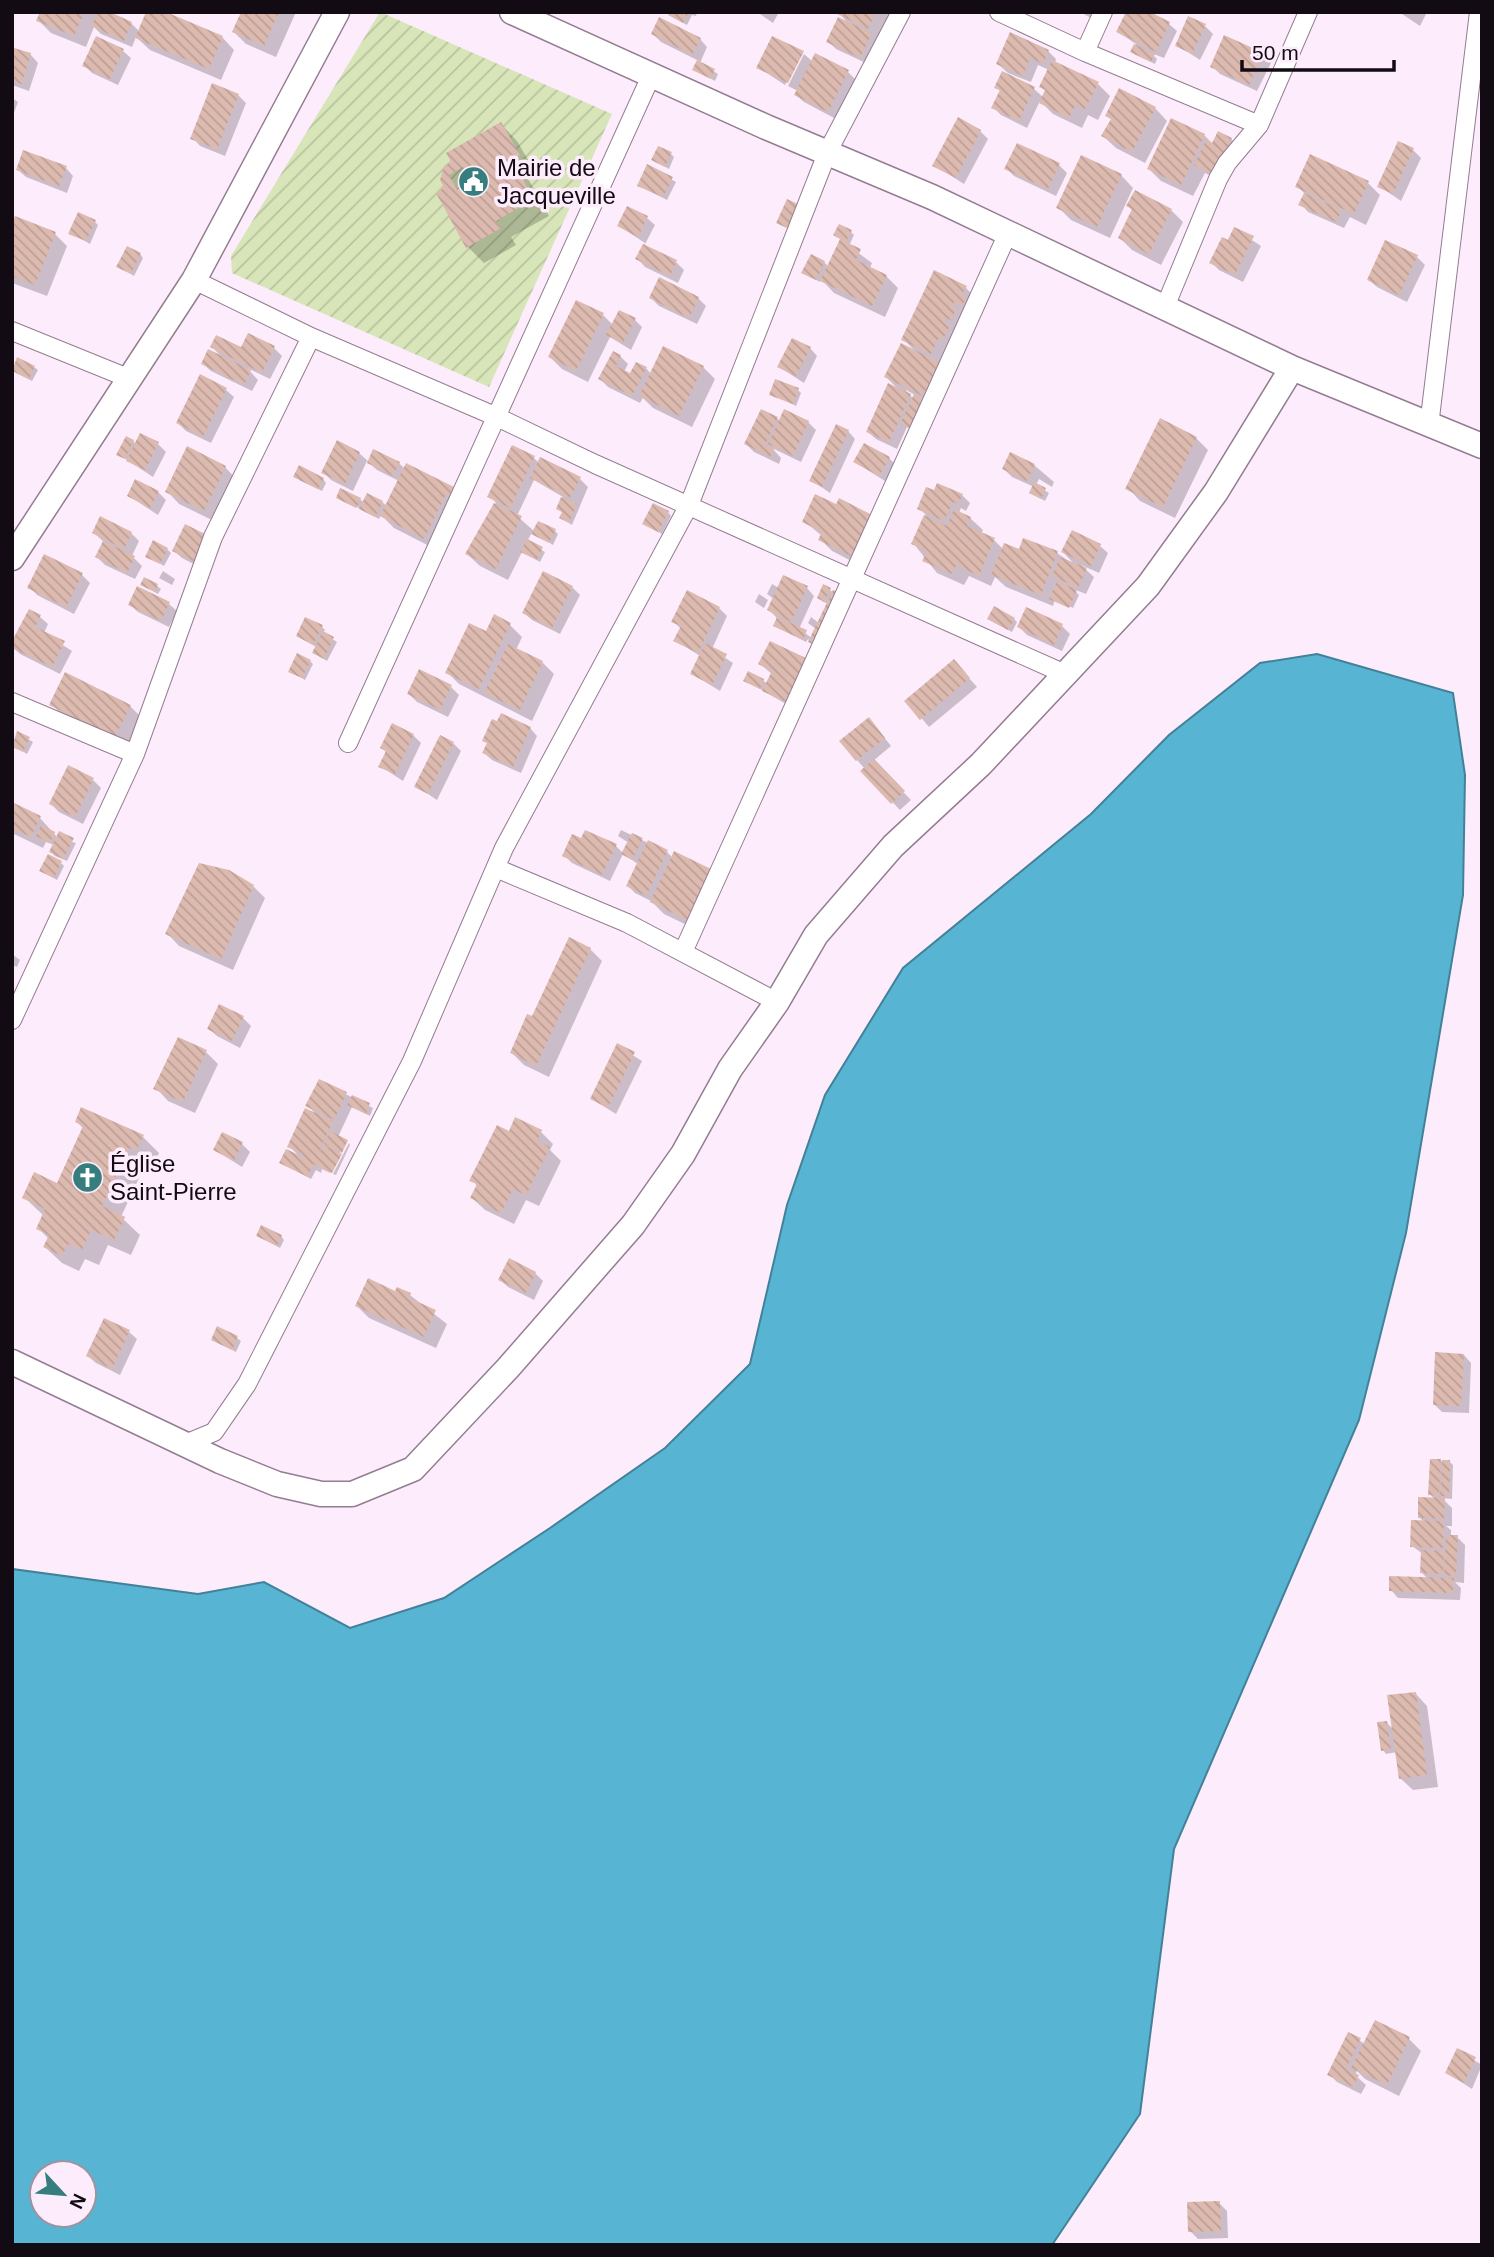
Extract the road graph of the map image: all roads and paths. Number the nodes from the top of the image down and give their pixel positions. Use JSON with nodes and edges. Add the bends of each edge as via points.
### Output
{"nodes":[{"id":1,"x":337,"y":12,"type":"edge"},
{"id":2,"x":512,"y":12,"type":"edge"},
{"id":3,"x":901,"y":12,"type":"edge"},
{"id":4,"x":999,"y":12,"type":"edge"},
{"id":5,"x":1103,"y":12,"type":"edge"},
{"id":6,"x":1308,"y":12,"type":"edge"},
{"id":7,"x":1479,"y":12,"type":"edge"},
{"id":8,"x":1084,"y":52,"type":"junction"},
{"id":9,"x":651,"y":76,"type":"junction"},
{"id":10,"x":1259,"y":125,"type":"junction"},
{"id":11,"x":1463,"y":127,"type":"junction"},
{"id":12,"x":1482,"y":133,"type":"edge"},
{"id":13,"x":828,"y":151,"type":"junction"},
{"id":14,"x":1008,"y":233,"type":"junction"},
{"id":15,"x":194,"y":280,"type":"junction"},
{"id":16,"x":1165,"y":307,"type":"junction"},
{"id":17,"x":12,"y":331,"type":"edge"},
{"id":18,"x":311,"y":337,"type":"junction"},
{"id":19,"x":1292,"y":368,"type":"junction"},
{"id":20,"x":128,"y":378,"type":"junction"},
{"id":21,"x":497,"y":416,"type":"junction"},
{"id":22,"x":1429,"y":426,"type":"junction"},
{"id":23,"x":1482,"y":446,"type":"edge"},
{"id":24,"x":689,"y":505,"type":"junction"},
{"id":25,"x":12,"y":558,"type":"edge"},
{"id":26,"x":854,"y":578,"type":"junction"},
{"id":27,"x":1065,"y":674,"type":"junction"},
{"id":28,"x":12,"y":702,"type":"edge"},
{"id":29,"x":348,"y":743,"type":"dead end"},
{"id":30,"x":135,"y":754,"type":"junction"},
{"id":31,"x":498,"y":869,"type":"junction"},
{"id":32,"x":683,"y":952,"type":"junction"},
{"id":33,"x":777,"y":1002,"type":"junction"},
{"id":34,"x":12,"y":1020,"type":"edge"},
{"id":35,"x":12,"y":1362,"type":"edge"},
{"id":36,"x":185,"y":1444,"type":"junction"}],
"edges":[{"from":1,"to":15,"type":"street"},
{"from":2,"to":9,"type":"street"},
{"from":3,"to":13,"type":"street"},
{"from":4,"to":8,"type":"street"},
{"from":5,"to":8,"type":"street"},
{"from":6,"to":10,"type":"street"},
{"from":7,"to":11,"type":"street"},
{"from":8,"to":10,"type":"street"},
{"from":9,"to":13,"type":"street"},
{"from":9,"to":21,"type":"street"},
{"from":10,"to":16,"type":"street","via":[[1217,179]]},
{"from":11,"to":12,"type":"street"},
{"from":11,"to":22,"type":"street"},
{"from":13,"to":14,"type":"street"},
{"from":13,"to":24,"type":"street"},
{"from":14,"to":16,"type":"street"},
{"from":14,"to":26,"type":"street"},
{"from":15,"to":18,"type":"street"},
{"from":15,"to":20,"type":"street"},
{"from":16,"to":19,"type":"street"},
{"from":17,"to":20,"type":"street"},
{"from":18,"to":21,"type":"street"},
{"from":18,"to":30,"type":"street","via":[[213,537]]},
{"from":19,"to":22,"type":"street"},
{"from":19,"to":27,"type":"street","via":[[1216,492],[1148,586]]},
{"from":20,"to":25,"type":"street"},
{"from":21,"to":24,"type":"street"},
{"from":21,"to":29,"type":"street"},
{"from":22,"to":23,"type":"street"},
{"from":24,"to":26,"type":"street"},
{"from":24,"to":31,"type":"street","via":[[504,848]]},
{"from":26,"to":27,"type":"street"},
{"from":26,"to":32,"type":"street"},
{"from":27,"to":33,"type":"street","via":[[981,764],[893,846],[816,935]]},
{"from":28,"to":30,"type":"street"},
{"from":30,"to":34,"type":"street"},
{"from":31,"to":32,"type":"street","via":[[627,923]]},
{"from":31,"to":36,"type":"street","via":[[412,1061],[247,1384],[214,1432]]},
{"from":32,"to":33,"type":"street"},
{"from":33,"to":36,"type":"street","via":[[633,1225],[413,1469],[352,1493],[321,1493],[277,1484]]},
{"from":35,"to":36,"type":"street"}]}
